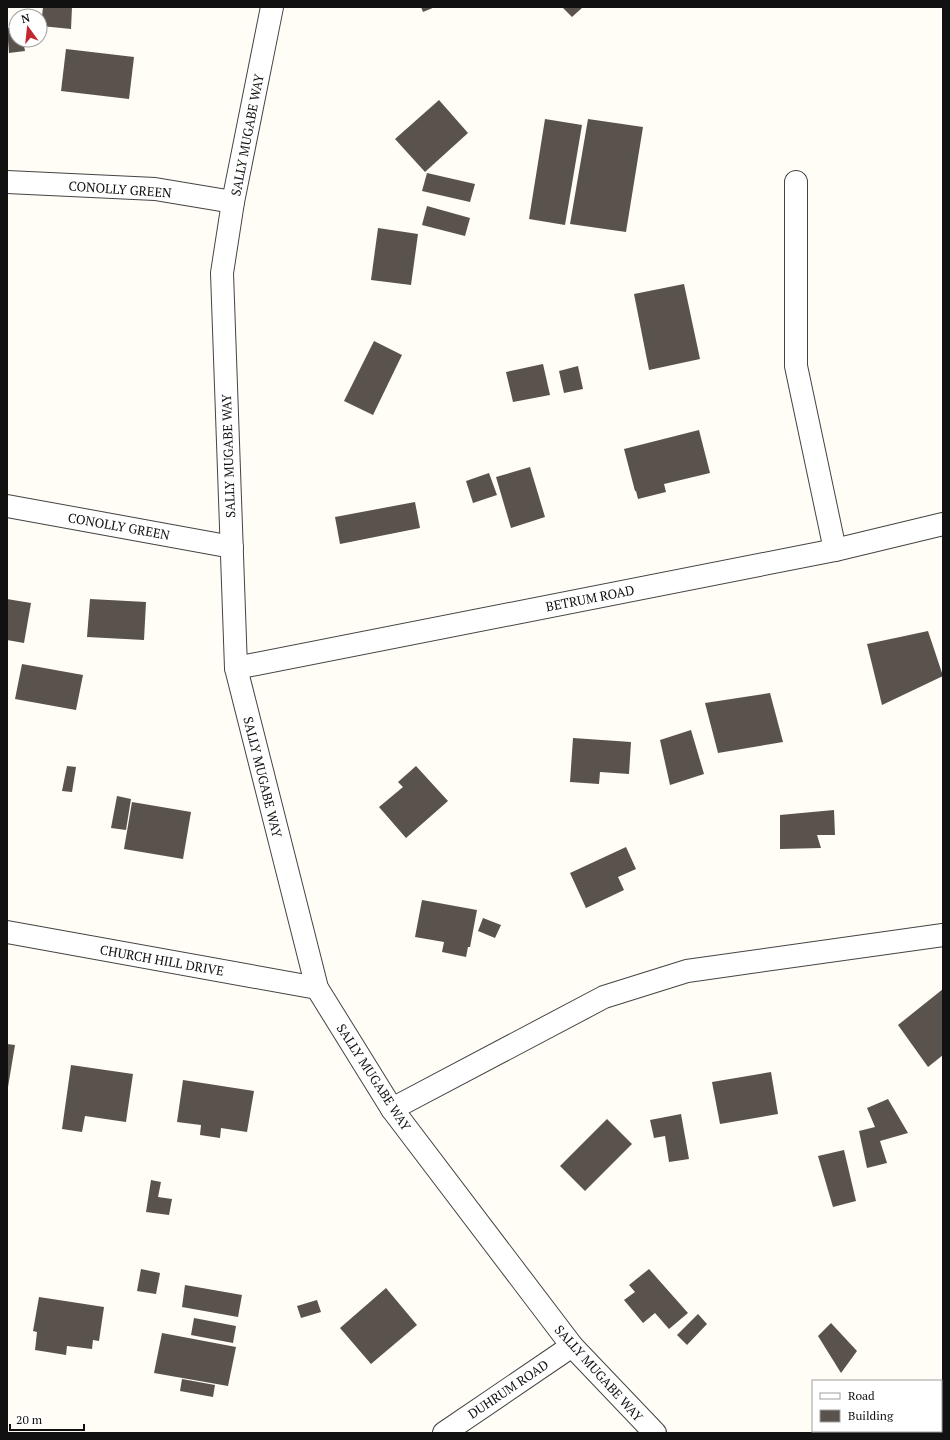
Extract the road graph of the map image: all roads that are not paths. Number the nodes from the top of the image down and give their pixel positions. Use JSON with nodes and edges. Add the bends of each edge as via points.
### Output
{"nodes":[{"id":1,"x":272,"y":7,"type":"edge"},
{"id":2,"x":7,"y":182,"type":"edge"},
{"id":3,"x":796,"y":182,"type":"dead end"},
{"id":4,"x":233,"y":202,"type":"junction"},
{"id":5,"x":7,"y":506,"type":"edge"},
{"id":6,"x":943,"y":524,"type":"edge"},
{"id":7,"x":232,"y":547,"type":"junction"},
{"id":8,"x":835,"y":550,"type":"junction"},
{"id":9,"x":236,"y":668,"type":"junction"},
{"id":10,"x":7,"y":932,"type":"edge"},
{"id":11,"x":943,"y":935,"type":"edge"},
{"id":12,"x":318,"y":988,"type":"junction"},
{"id":13,"x":392,"y":1109,"type":"junction"},
{"id":14,"x":572,"y":1346,"type":"junction"},
{"id":15,"x":444,"y":1433,"type":"edge"},
{"id":16,"x":655,"y":1433,"type":"edge"}],
"edges":[{"from":1,"to":4,"type":"street","name":"SALLY MUGABE WAY"},
{"from":2,"to":4,"type":"street","name":"CONOLLY GREEN","via":[[155,189]]},
{"from":3,"to":8,"type":"street","via":[[796,366]]},
{"from":4,"to":7,"type":"street","name":"SALLY MUGABE WAY","via":[[222,274]]},
{"from":5,"to":7,"type":"street","name":"CONOLLY GREEN"},
{"from":6,"to":8,"type":"street","name":"BETRUM ROAD"},
{"from":7,"to":9,"type":"street","name":"SALLY MUGABE WAY"},
{"from":8,"to":9,"type":"street","name":"BETRUM ROAD"},
{"from":9,"to":12,"type":"street","name":"SALLY MUGABE WAY"},
{"from":10,"to":12,"type":"street","name":"CHURCH HILL DRIVE"},
{"from":11,"to":13,"type":"street","via":[[687,971],[604,996]]},
{"from":12,"to":13,"type":"street","name":"SALLY MUGABE WAY"},
{"from":13,"to":14,"type":"street","name":"SALLY MUGABE WAY"},
{"from":14,"to":15,"type":"street","name":"DUHRUM ROAD"},
{"from":14,"to":16,"type":"street","name":"SALLY MUGABE WAY"}]}
